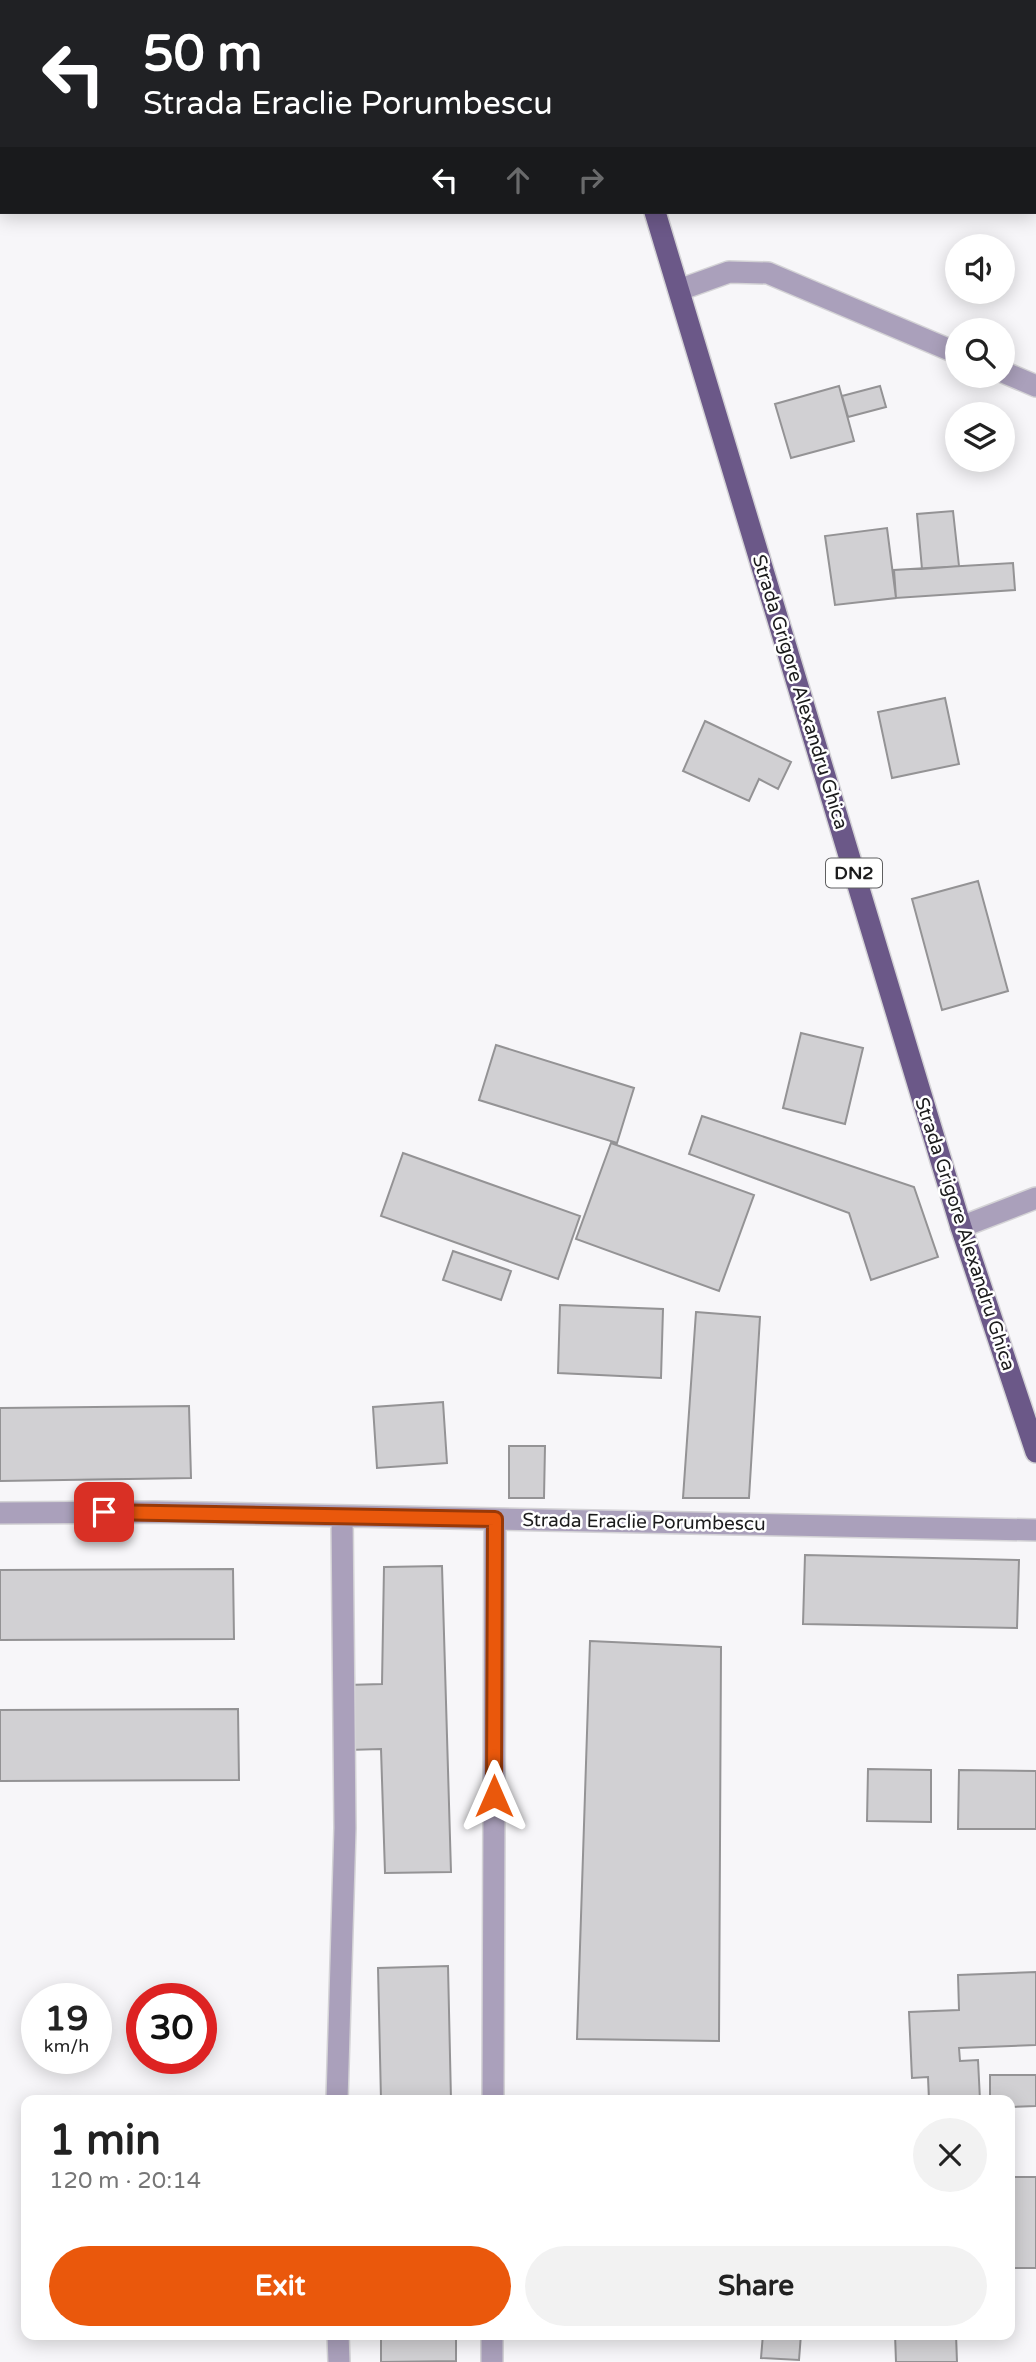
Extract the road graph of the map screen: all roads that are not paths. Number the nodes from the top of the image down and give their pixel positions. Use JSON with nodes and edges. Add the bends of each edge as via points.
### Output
{"nodes":[{"id":1,"x":656,"y":214,"type":"edge"},
{"id":2,"x":679,"y":290,"type":"junction"},
{"id":3,"x":945,"y":348,"type":"edge"},
{"id":4,"x":1015,"y":377,"type":"edge"},
{"id":5,"x":1036,"y":386,"type":"edge"},
{"id":6,"x":1036,"y":1198,"type":"edge"},
{"id":7,"x":961,"y":1227,"type":"junction"},
{"id":8,"x":1036,"y":1452,"type":"edge"},
{"id":9,"x":0,"y":1513,"type":"edge"},
{"id":10,"x":342,"y":1516,"type":"junction"},
{"id":11,"x":495,"y":1519,"type":"junction"},
{"id":12,"x":1036,"y":1530,"type":"edge"},
{"id":13,"x":337,"y":2095,"type":"edge"},
{"id":14,"x":493,"y":2095,"type":"edge"},
{"id":15,"x":338,"y":2340,"type":"edge"},
{"id":16,"x":492,"y":2340,"type":"edge"},
{"id":17,"x":339,"y":2362,"type":"edge"},
{"id":18,"x":492,"y":2362,"type":"edge"}],
"edges":[{"from":1,"to":2,"type":"main road","number":"DN2"},
{"from":2,"to":3,"type":"street","via":[[729,272],[768,273]]},
{"from":2,"to":7,"type":"main road","name":"Strada Grigore Alexandru Ghica","number":"DN2"},
{"from":4,"to":5,"type":"street"},
{"from":6,"to":7,"type":"street"},
{"from":7,"to":8,"type":"main road","name":"Strada Grigore Alexandru Ghica","number":"DN2"},
{"from":9,"to":10,"type":"street","name":"Strada Eraclie Porumbescu"},
{"from":10,"to":11,"type":"street","name":"Strada Eraclie Porumbescu"},
{"from":10,"to":13,"type":"street","via":[[345,1828]]},
{"from":11,"to":12,"type":"street","name":"Strada Eraclie Porumbescu"},
{"from":11,"to":14,"type":"street"},
{"from":15,"to":17,"type":"street"},
{"from":16,"to":18,"type":"street"}]}
